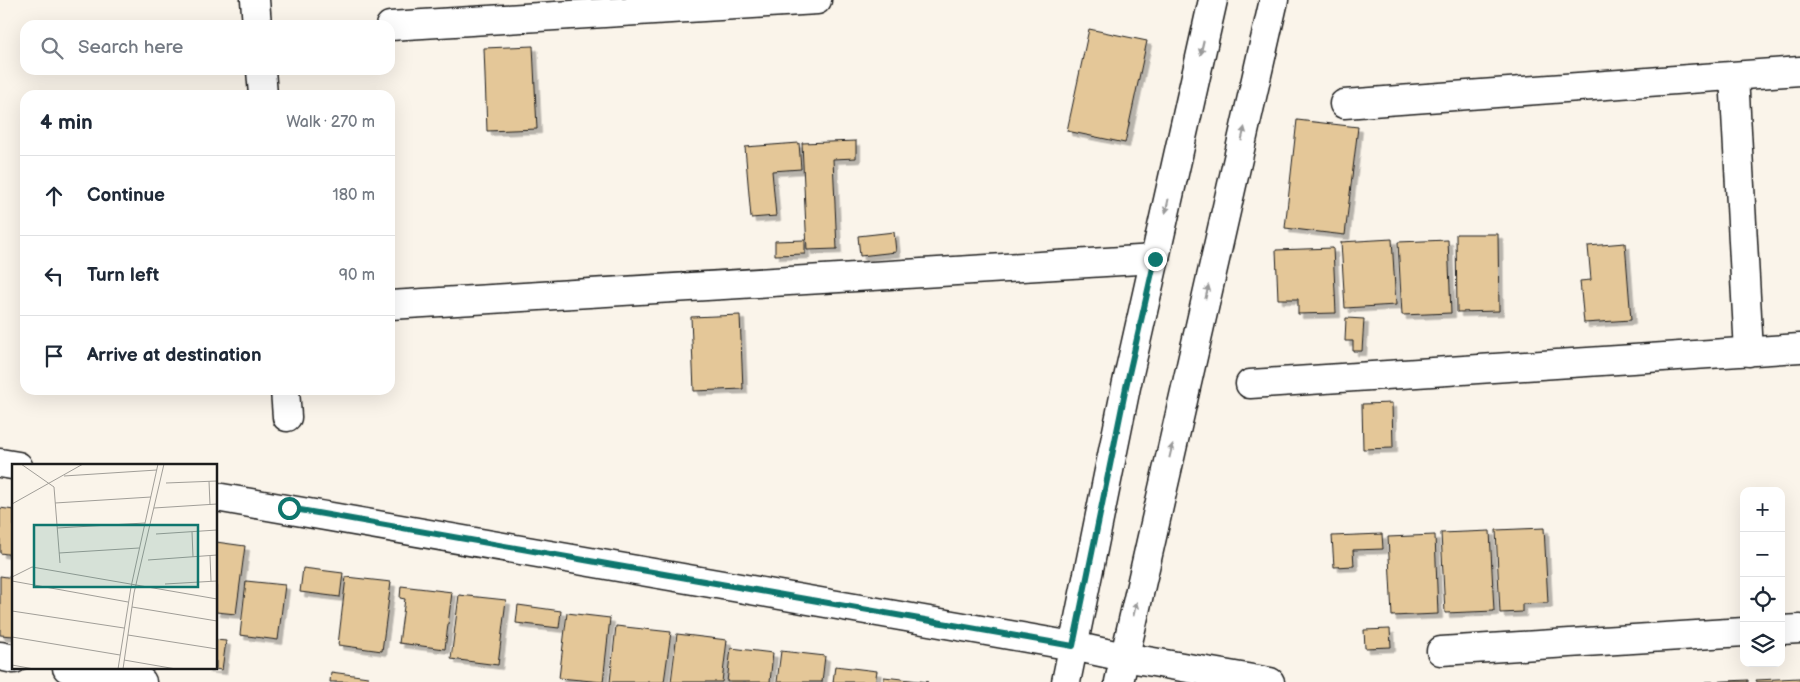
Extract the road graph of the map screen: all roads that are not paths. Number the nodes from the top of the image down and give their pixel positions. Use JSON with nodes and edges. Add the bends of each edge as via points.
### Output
{"nodes":[{"id":1,"x":255,"y":0,"type":"edge"},
{"id":2,"x":817,"y":0,"type":"edge"},
{"id":3,"x":1213,"y":0,"type":"edge"},
{"id":4,"x":1274,"y":0,"type":"edge"},
{"id":5,"x":257,"y":20,"type":"edge"},
{"id":6,"x":395,"y":26,"type":"edge"},
{"id":7,"x":1800,"y":71,"type":"edge"},
{"id":8,"x":261,"y":75,"type":"edge"},
{"id":9,"x":1734,"y":76,"type":"junction"},
{"id":10,"x":263,"y":90,"type":"edge"},
{"id":11,"x":1344,"y":104,"type":"dead end"},
{"id":12,"x":1155,"y":259,"type":"junction"},
{"id":13,"x":395,"y":304,"type":"edge"},
{"id":14,"x":1800,"y":348,"type":"edge"},
{"id":15,"x":1749,"y":352,"type":"junction"},
{"id":16,"x":1250,"y":384,"type":"dead end"},
{"id":17,"x":218,"y":497,"type":"edge"},
{"id":18,"x":1800,"y":629,"type":"edge"},
{"id":19,"x":1785,"y":630,"type":"edge"},
{"id":20,"x":1740,"y":632,"type":"edge"},
{"id":21,"x":1073,"y":646,"type":"junction"},
{"id":22,"x":1441,"y":651,"type":"dead end"},
{"id":23,"x":1121,"y":669,"type":"edge"},
{"id":24,"x":78,"y":670,"type":"edge"},
{"id":25,"x":142,"y":682,"type":"edge"},
{"id":26,"x":1066,"y":682,"type":"edge"},
{"id":27,"x":1270,"y":682,"type":"edge"}],
"edges":[{"from":1,"to":5,"type":"street"},
{"from":2,"to":6,"type":"street"},
{"from":3,"to":12,"type":"street","one_way":true},
{"from":23,"to":4,"type":"street","one_way":true},
{"from":7,"to":9,"type":"street"},
{"from":8,"to":10,"type":"street"},
{"from":9,"to":11,"type":"street"},
{"from":9,"to":15,"type":"street"},
{"from":12,"to":13,"type":"street"},
{"from":12,"to":21,"type":"street"},
{"from":14,"to":15,"type":"street"},
{"from":15,"to":16,"type":"street"},
{"from":17,"to":21,"type":"street"},
{"from":18,"to":19,"type":"street"},
{"from":20,"to":22,"type":"street"},
{"from":21,"to":23,"type":"street"},
{"from":21,"to":26,"type":"street"},
{"from":23,"to":27,"type":"street"},
{"from":24,"to":25,"type":"street"}]}
